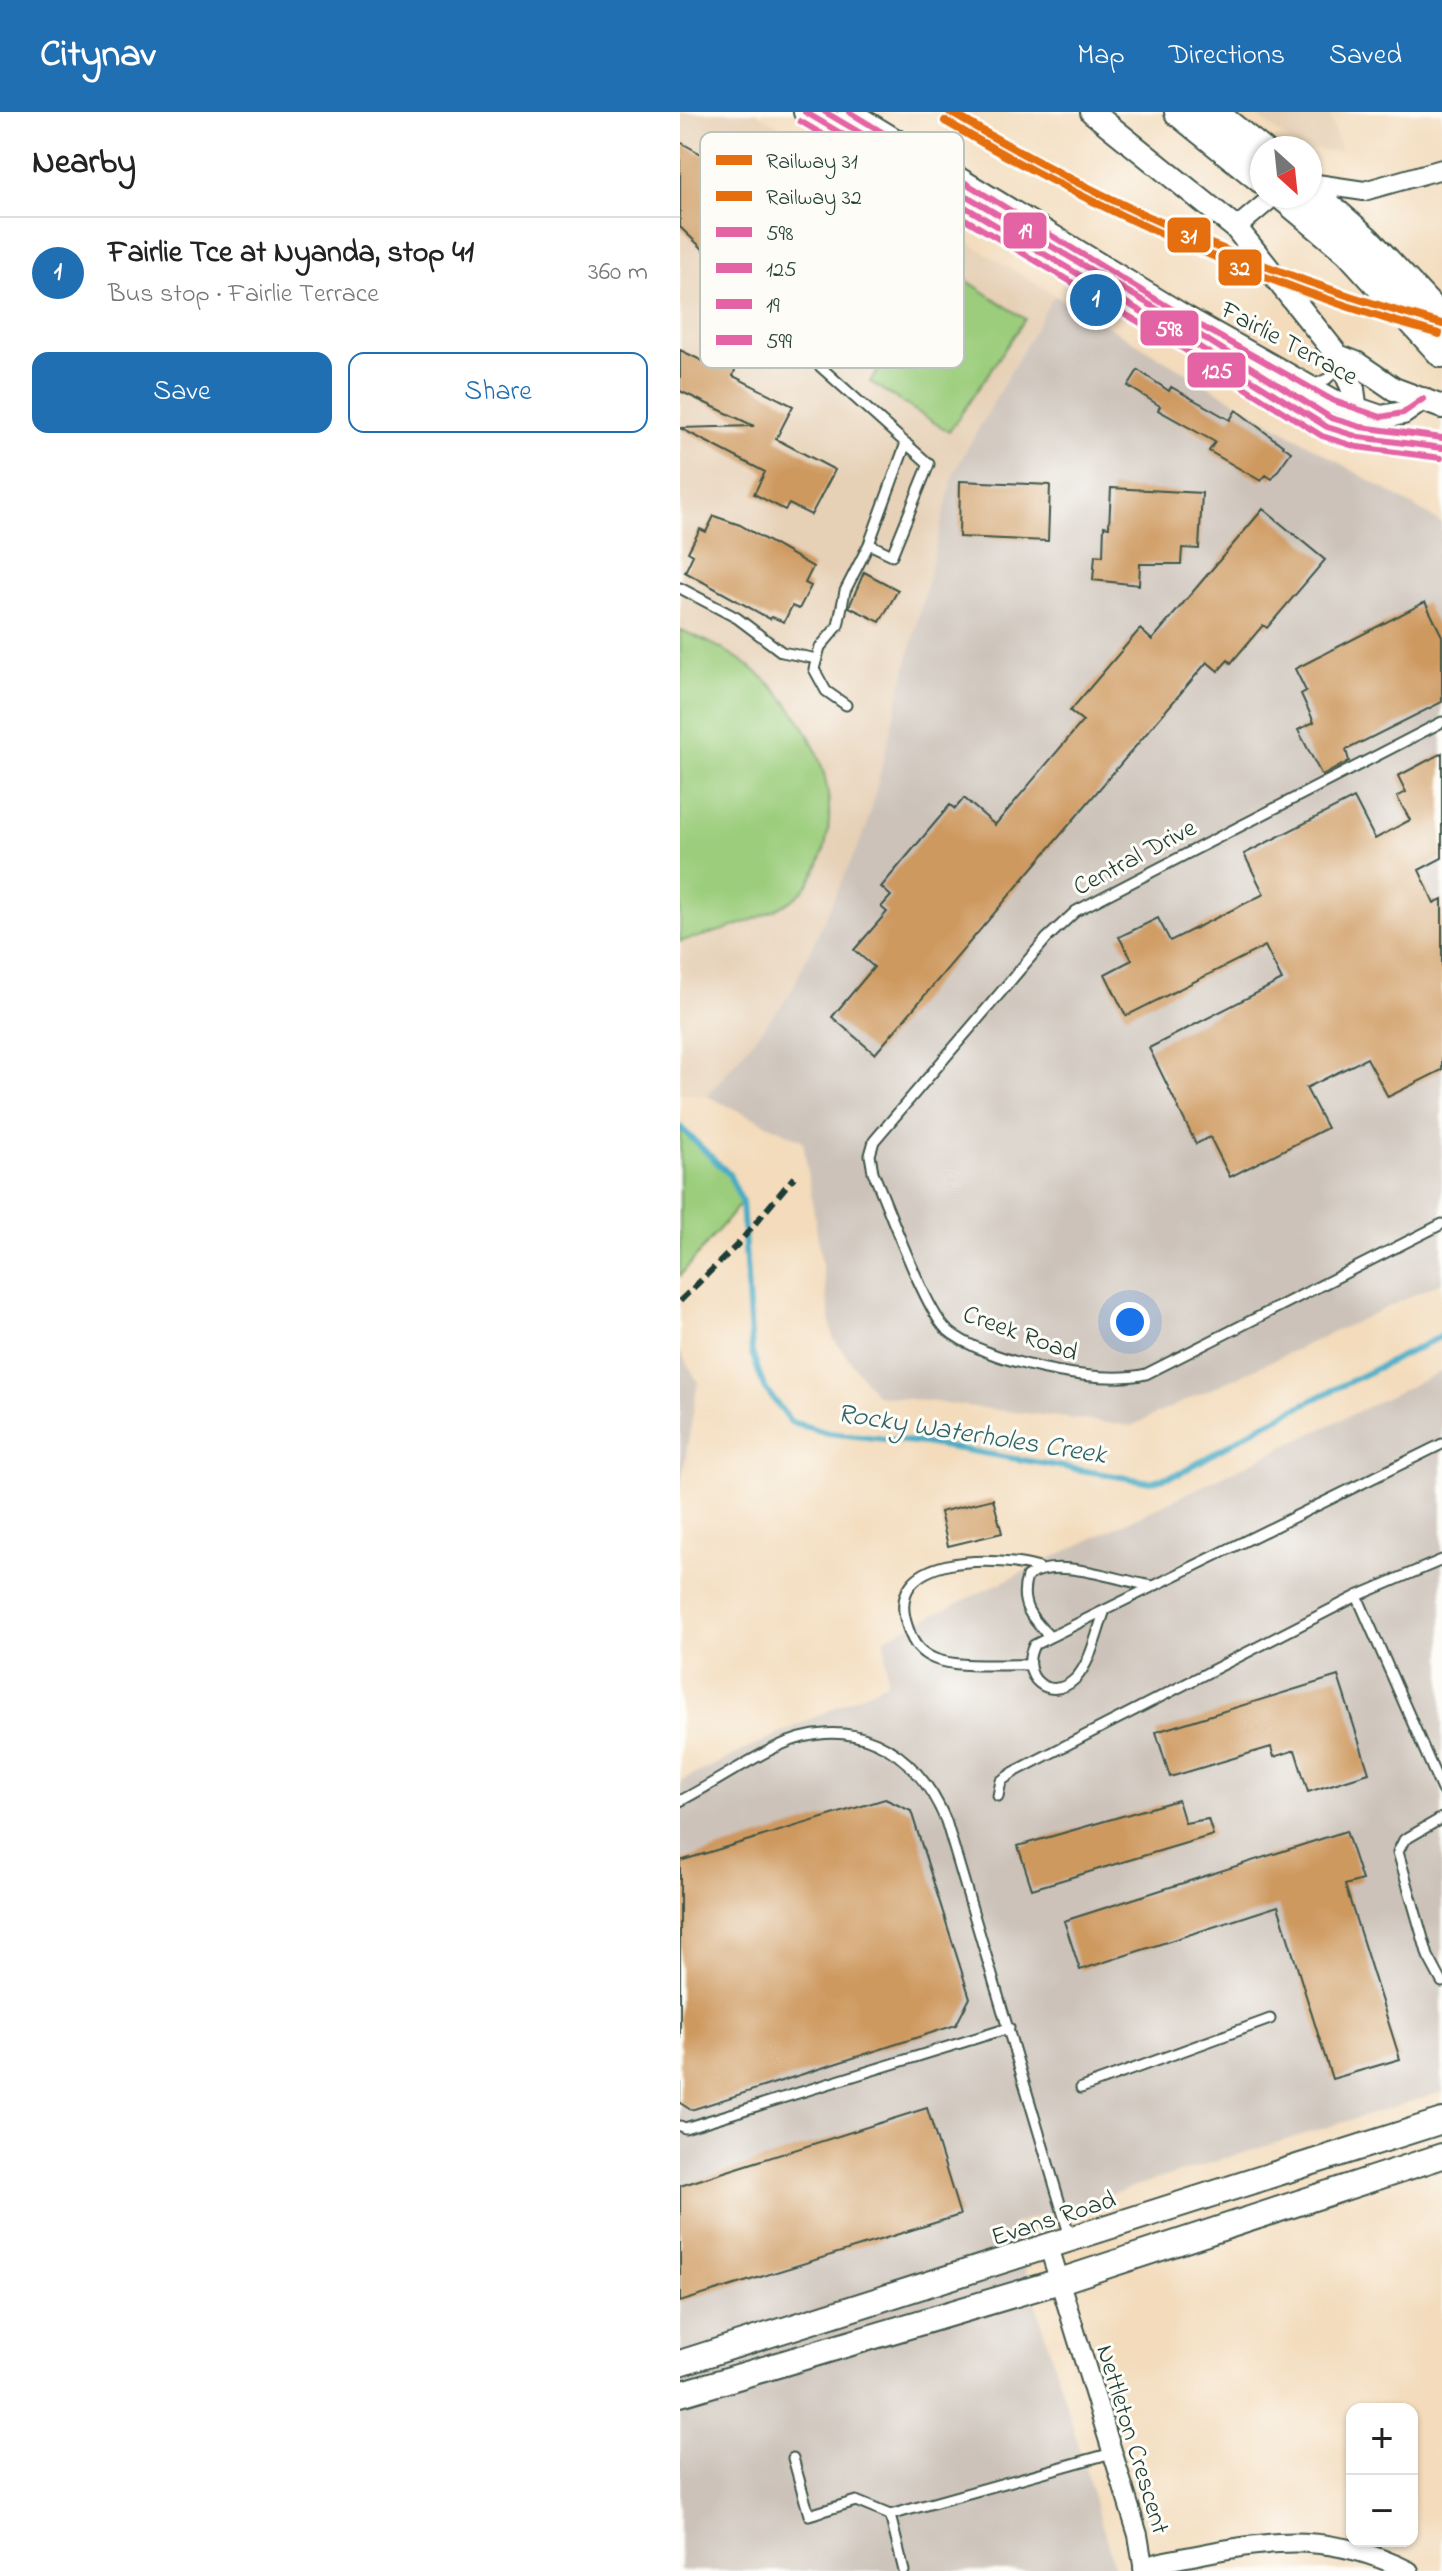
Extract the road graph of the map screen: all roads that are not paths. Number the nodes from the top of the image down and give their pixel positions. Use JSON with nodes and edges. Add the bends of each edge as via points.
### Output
{"nodes":[{"id":1,"x":805,"y":112,"type":"edge"},
{"id":2,"x":849,"y":112,"type":"edge"},
{"id":3,"x":1092,"y":112,"type":"edge"},
{"id":4,"x":1179,"y":112,"type":"edge"},
{"id":5,"x":1212,"y":112,"type":"edge"},
{"id":6,"x":838,"y":132,"type":"edge"},
{"id":7,"x":881,"y":132,"type":"edge"},
{"id":8,"x":1250,"y":142,"type":"edge"},
{"id":9,"x":1250,"y":169,"type":"edge"},
{"id":10,"x":1442,"y":169,"type":"edge"},
{"id":11,"x":964,"y":183,"type":"edge"},
{"id":12,"x":1322,"y":185,"type":"edge"},
{"id":13,"x":1322,"y":202,"type":"edge"},
{"id":14,"x":1260,"y":208,"type":"edge"},
{"id":15,"x":1297,"y":208,"type":"edge"},
{"id":16,"x":964,"y":209,"type":"edge"},
{"id":17,"x":1236,"y":228,"type":"junction"},
{"id":18,"x":1442,"y":321,"type":"edge"},
{"id":19,"x":1442,"y":353,"type":"edge"},
{"id":20,"x":1339,"y":361,"type":"junction"},
{"id":21,"x":822,"y":368,"type":"edge"},
{"id":22,"x":1306,"y":386,"type":"junction"},
{"id":23,"x":1432,"y":403,"type":"edge"},
{"id":24,"x":1356,"y":409,"type":"junction"},
{"id":25,"x":1359,"y":437,"type":"junction"},
{"id":26,"x":906,"y":443,"type":"junction"},
{"id":27,"x":1442,"y":448,"type":"edge"},
{"id":28,"x":869,"y":544,"type":"junction"},
{"id":29,"x":680,"y":588,"type":"edge"},
{"id":30,"x":817,"y":659,"type":"junction"},
{"id":31,"x":846,"y":705,"type":"dead end"},
{"id":32,"x":1442,"y":722,"type":"edge"},
{"id":33,"x":874,"y":1141,"type":"joint"},
{"id":34,"x":1442,"y":1224,"type":"edge"},
{"id":35,"x":1442,"y":1444,"type":"edge"},
{"id":36,"x":1442,"y":1560,"type":"edge"},
{"id":37,"x":1039,"y":1568,"type":"junction"},
{"id":38,"x":1154,"y":1586,"type":"junction"},
{"id":39,"x":1357,"y":1596,"type":"junction"},
{"id":40,"x":1105,"y":1610,"type":"junction"},
{"id":41,"x":1050,"y":1637,"type":"junction"},
{"id":42,"x":1028,"y":1665,"type":"junction"},
{"id":43,"x":1442,"y":1790,"type":"edge"},
{"id":44,"x":998,"y":1796,"type":"dead end"},
{"id":45,"x":680,"y":1801,"type":"edge"},
{"id":46,"x":1442,"y":1818,"type":"edge"},
{"id":47,"x":1442,"y":1982,"type":"edge"},
{"id":48,"x":1270,"y":2019,"type":"dead end"},
{"id":49,"x":1009,"y":2028,"type":"junction"},
{"id":50,"x":1081,"y":2088,"type":"dead end"},
{"id":51,"x":1442,"y":2121,"type":"edge"},
{"id":52,"x":680,"y":2126,"type":"edge"},
{"id":53,"x":1442,"y":2156,"type":"edge"},
{"id":54,"x":1442,"y":2165,"type":"edge"},
{"id":55,"x":1388,"y":2175,"type":"junction"},
{"id":56,"x":1060,"y":2244,"type":"junction"},
{"id":57,"x":1060,"y":2281,"type":"junction"},
{"id":58,"x":680,"y":2363,"type":"edge"},
{"id":59,"x":680,"y":2394,"type":"edge"},
{"id":60,"x":1112,"y":2453,"type":"junction"},
{"id":61,"x":793,"y":2458,"type":"dead end"},
{"id":62,"x":890,"y":2515,"type":"junction"},
{"id":63,"x":1141,"y":2570,"type":"edge"},
{"id":64,"x":904,"y":2571,"type":"edge"},
{"id":65,"x":1409,"y":2571,"type":"edge"}],
"edges":[{"from":1,"to":6,"type":"street","name":"Fairlie Terrace"},
{"from":2,"to":7,"type":"street","name":"Fairlie Terrace"},
{"from":3,"to":17,"type":"street"},
{"from":4,"to":9,"type":"highway"},
{"from":5,"to":8,"type":"highway"},
{"from":10,"to":12,"type":"street","via":[[1364,191]]},
{"from":11,"to":22,"type":"street","name":"Fairlie Terrace"},
{"from":13,"to":18,"type":"highway"},
{"from":14,"to":17,"type":"street"},
{"from":15,"to":19,"type":"highway","via":[[1349,251]]},
{"from":16,"to":25,"type":"street","name":"Fairlie Terrace","via":[[1327,427]]},
{"from":17,"to":20,"type":"street"},
{"from":20,"to":22,"type":"lane","via":[[1327,379]]},
{"from":20,"to":23,"type":"street","via":[[1356,363],[1394,389]]},
{"from":20,"to":24,"type":"street"},
{"from":21,"to":26,"type":"lane"},
{"from":22,"to":24,"type":"street","name":"Fairlie Terrace"},
{"from":23,"to":24,"type":"street","name":"Fairlie Terrace","via":[[1393,416]]},
{"from":24,"to":25,"type":"street"},
{"from":25,"to":27,"type":"street","name":"Fairlie Terrace"},
{"from":26,"to":28,"type":"lane"},
{"from":26,"to":28,"type":"lane","via":[[929,464],[892,555]]},
{"from":28,"to":30,"type":"lane","via":[[845,591],[838,626]]},
{"from":29,"to":30,"type":"lane","via":[[737,618],[782,652]]},
{"from":30,"to":31,"type":"lane","via":[[814,669],[826,691]]},
{"from":32,"to":33,"type":"lane","name":"Central Drive","via":[[1076,911]]},
{"from":33,"to":34,"type":"lane","name":"Creek Road","via":[[873,1172],[946,1328],[973,1344],[1076,1377],[1127,1379],[1146,1374]]},
{"from":35,"to":38,"type":"lane"},
{"from":36,"to":39,"type":"lane"},
{"from":37,"to":38,"type":"lane"},
{"from":37,"to":41,"type":"lane","via":[[1027,1577],[1024,1599],[1030,1617]]},
{"from":37,"to":42,"type":"lane","via":[[974,1558],[941,1565],[922,1576],[904,1604],[919,1651],[938,1661]]},
{"from":38,"to":40,"type":"lane"},
{"from":39,"to":43,"type":"lane"},
{"from":39,"to":44,"type":"lane","via":[[1014,1772],[1001,1781]]},
{"from":40,"to":41,"type":"lane"},
{"from":40,"to":42,"type":"lane","via":[[1074,1680],[1050,1688],[1037,1683]]},
{"from":41,"to":42,"type":"lane","via":[[1034,1645]]},
{"from":45,"to":49,"type":"lane","via":[[774,1748],[814,1735],[848,1734],[883,1743],[913,1766],[934,1792]]},
{"from":46,"to":47,"type":"lane","via":[[1404,1840],[1398,1852],[1428,1956]]},
{"from":48,"to":50,"type":"lane"},
{"from":49,"to":52,"type":"lane"},
{"from":49,"to":56,"type":"lane"},
{"from":51,"to":56,"type":"main road","name":"Evans Road"},
{"from":53,"to":55,"type":"main road"},
{"from":54,"to":55,"type":"street"},
{"from":55,"to":57,"type":"main road"},
{"from":56,"to":57,"type":"street","name":"Nettleton Crescent"},
{"from":56,"to":58,"type":"main road","name":"Evans Road"},
{"from":57,"to":59,"type":"main road"},
{"from":57,"to":60,"type":"street","name":"Nettleton Crescent"},
{"from":60,"to":62,"type":"lane"},
{"from":60,"to":63,"type":"street","name":"Nettleton Crescent","via":[[1138,2535]]},
{"from":61,"to":62,"type":"lane","via":[[809,2515],[856,2501]]},
{"from":62,"to":64,"type":"lane"},
{"from":63,"to":65,"type":"street","name":"Nettleton Crescent","via":[[1156,2562],[1239,2546],[1297,2541],[1353,2548]]}]}
